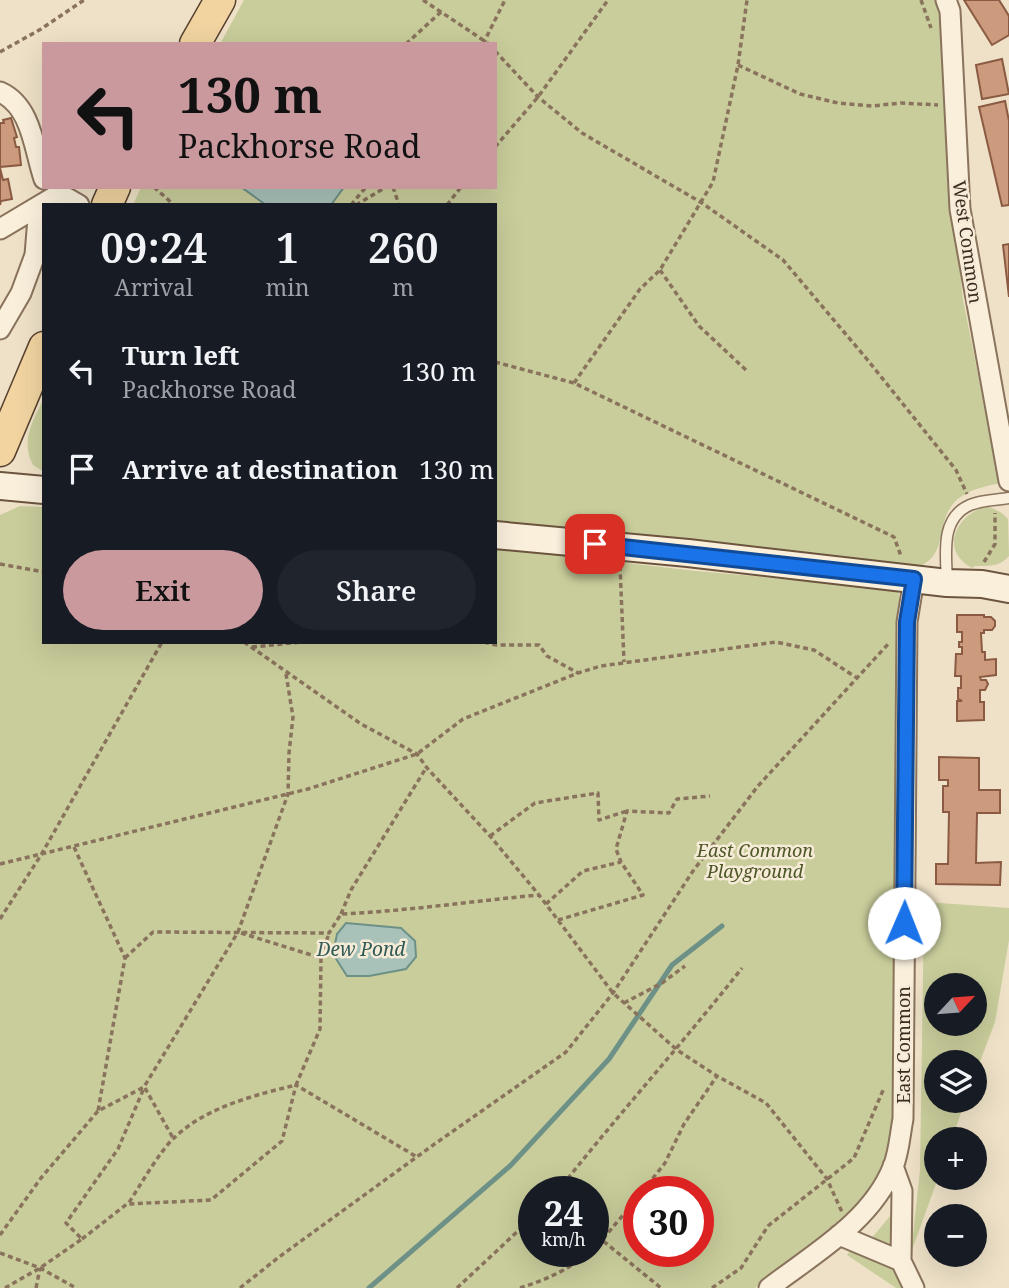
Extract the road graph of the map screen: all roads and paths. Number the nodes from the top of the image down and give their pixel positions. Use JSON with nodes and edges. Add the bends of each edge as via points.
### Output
{"nodes":[{"id":1,"x":83,"y":0,"type":"edge"},
{"id":2,"x":220,"y":0,"type":"edge"},
{"id":3,"x":423,"y":0,"type":"edge"},
{"id":4,"x":505,"y":0,"type":"edge"},
{"id":5,"x":608,"y":0,"type":"edge"},
{"id":6,"x":747,"y":0,"type":"edge"},
{"id":7,"x":946,"y":0,"type":"edge"},
{"id":8,"x":442,"y":11,"type":"junction"},
{"id":9,"x":196,"y":42,"type":"edge"},
{"id":10,"x":408,"y":42,"type":"edge"},
{"id":11,"x":485,"y":42,"type":"edge"},
{"id":12,"x":486,"y":42,"type":"edge"},
{"id":13,"x":0,"y":52,"type":"edge"},
{"id":14,"x":497,"y":53,"type":"edge"},
{"id":15,"x":738,"y":65,"type":"junction"},
{"id":16,"x":0,"y":92,"type":"edge"},
{"id":17,"x":538,"y":97,"type":"junction"},
{"id":18,"x":940,"y":105,"type":"dead end"},
{"id":19,"x":497,"y":144,"type":"edge"},
{"id":20,"x":42,"y":173,"type":"edge"},
{"id":21,"x":156,"y":189,"type":"edge"},
{"id":22,"x":382,"y":189,"type":"edge"},
{"id":23,"x":459,"y":189,"type":"edge"},
{"id":24,"x":46,"y":197,"type":"edge"},
{"id":25,"x":76,"y":203,"type":"edge"},
{"id":26,"x":172,"y":203,"type":"edge"},
{"id":27,"x":357,"y":203,"type":"edge"},
{"id":28,"x":449,"y":203,"type":"edge"},
{"id":29,"x":702,"y":203,"type":"junction"},
{"id":30,"x":42,"y":218,"type":"edge"},
{"id":31,"x":0,"y":229,"type":"edge"},
{"id":32,"x":660,"y":270,"type":"junction"},
{"id":33,"x":1,"y":327,"type":"edge"},
{"id":34,"x":42,"y":351,"type":"edge"},
{"id":35,"x":497,"y":363,"type":"edge"},
{"id":36,"x":746,"y":370,"type":"dead end"},
{"id":37,"x":574,"y":383,"type":"junction"},
{"id":38,"x":1002,"y":410,"type":"edge"},
{"id":39,"x":0,"y":452,"type":"edge"},
{"id":40,"x":1009,"y":481,"type":"edge"},
{"id":41,"x":0,"y":486,"type":"edge"},
{"id":42,"x":42,"y":490,"type":"edge"},
{"id":43,"x":1009,"y":498,"type":"edge"},
{"id":44,"x":971,"y":504,"type":"junction"},
{"id":45,"x":497,"y":535,"type":"edge"},
{"id":46,"x":620,"y":546,"type":"junction"},
{"id":47,"x":0,"y":565,"type":"edge"},
{"id":48,"x":42,"y":572,"type":"edge"},
{"id":49,"x":914,"y":579,"type":"junction"},
{"id":50,"x":947,"y":583,"type":"junction"},
{"id":51,"x":1009,"y":589,"type":"edge"},
{"id":52,"x":907,"y":622,"type":"junction"},
{"id":53,"x":161,"y":644,"type":"edge"},
{"id":54,"x":246,"y":644,"type":"edge"},
{"id":55,"x":285,"y":644,"type":"edge"},
{"id":56,"x":492,"y":644,"type":"edge"},
{"id":57,"x":250,"y":648,"type":"junction"},
{"id":58,"x":624,"y":663,"type":"junction"},
{"id":59,"x":285,"y":672,"type":"junction"},
{"id":60,"x":578,"y":673,"type":"junction"},
{"id":61,"x":857,"y":678,"type":"junction"},
{"id":62,"x":417,"y":754,"type":"junction"},
{"id":63,"x":427,"y":768,"type":"junction"},
{"id":64,"x":288,"y":794,"type":"junction"},
{"id":65,"x":710,"y":796,"type":"dead end"},
{"id":66,"x":626,"y":811,"type":"junction"},
{"id":67,"x":490,"y":836,"type":"junction"},
{"id":68,"x":74,"y":847,"type":"junction"},
{"id":69,"x":41,"y":855,"type":"junction"},
{"id":70,"x":621,"y":862,"type":"junction"},
{"id":71,"x":0,"y":864,"type":"edge"},
{"id":72,"x":539,"y":895,"type":"junction"},
{"id":73,"x":546,"y":904,"type":"junction"},
{"id":74,"x":341,"y":914,"type":"junction"},
{"id":75,"x":0,"y":919,"type":"edge"},
{"id":76,"x":558,"y":920,"type":"junction"},
{"id":77,"x":237,"y":932,"type":"junction"},
{"id":78,"x":330,"y":933,"type":"junction"},
{"id":79,"x":125,"y":958,"type":"junction"},
{"id":80,"x":321,"y":958,"type":"junction"},
{"id":81,"x":685,"y":966,"type":"dead end"},
{"id":82,"x":742,"y":968,"type":"dead end"},
{"id":83,"x":613,"y":993,"type":"junction"},
{"id":84,"x":624,"y":1003,"type":"junction"},
{"id":85,"x":677,"y":1050,"type":"junction"},
{"id":86,"x":717,"y":1076,"type":"junction"},
{"id":87,"x":884,"y":1079,"type":"dead end"},
{"id":88,"x":296,"y":1085,"type":"junction"},
{"id":89,"x":144,"y":1087,"type":"junction"},
{"id":90,"x":98,"y":1111,"type":"junction"},
{"id":91,"x":173,"y":1138,"type":"junction"},
{"id":92,"x":416,"y":1157,"type":"junction"},
{"id":93,"x":893,"y":1166,"type":"junction"},
{"id":94,"x":569,"y":1176,"type":"edge"},
{"id":95,"x":655,"y":1176,"type":"edge"},
{"id":96,"x":827,"y":1179,"type":"junction"},
{"id":97,"x":128,"y":1204,"type":"junction"},
{"id":98,"x":623,"y":1215,"type":"edge"},
{"id":99,"x":518,"y":1231,"type":"edge"},
{"id":100,"x":844,"y":1231,"type":"junction"},
{"id":101,"x":609,"y":1232,"type":"edge"},
{"id":102,"x":0,"y":1234,"type":"edge"},
{"id":103,"x":82,"y":1239,"type":"junction"},
{"id":104,"x":609,"y":1246,"type":"edge"},
{"id":105,"x":0,"y":1253,"type":"edge"},
{"id":106,"x":901,"y":1261,"type":"junction"},
{"id":107,"x":568,"y":1267,"type":"edge"},
{"id":108,"x":40,"y":1268,"type":"junction"},
{"id":109,"x":5,"y":1288,"type":"edge"},
{"id":110,"x":36,"y":1288,"type":"edge"},
{"id":111,"x":76,"y":1288,"type":"edge"},
{"id":112,"x":240,"y":1288,"type":"edge"},
{"id":113,"x":457,"y":1288,"type":"edge"},
{"id":114,"x":520,"y":1288,"type":"edge"},
{"id":115,"x":661,"y":1288,"type":"edge"},
{"id":116,"x":712,"y":1288,"type":"edge"},
{"id":117,"x":769,"y":1288,"type":"edge"},
{"id":118,"x":914,"y":1288,"type":"edge"}],
"edges":[{"from":1,"to":13,"type":"path"},
{"from":2,"to":9,"type":"main road"},
{"from":3,"to":8,"type":"path"},
{"from":4,"to":12,"type":"path"},
{"from":5,"to":17,"type":"path"},
{"from":6,"to":15,"type":"path"},
{"from":7,"to":38,"type":"street","name":"West Common","via":[[960,209]]},
{"from":8,"to":10,"type":"path"},
{"from":8,"to":11,"type":"path"},
{"from":14,"to":17,"type":"path"},
{"from":15,"to":18,"type":"path","via":[[800,94],[838,103]]},
{"from":15,"to":29,"type":"path","via":[[713,182]]},
{"from":16,"to":20,"type":"street","via":[[23,111]]},
{"from":17,"to":19,"type":"path"},
{"from":17,"to":29,"type":"path","via":[[582,133]]},
{"from":21,"to":26,"type":"path"},
{"from":22,"to":27,"type":"path"},
{"from":23,"to":28,"type":"path"},
{"from":24,"to":25,"type":"street"},
{"from":24,"to":31,"type":"street"},
{"from":29,"to":32,"type":"path"},
{"from":29,"to":44,"type":"path","via":[[783,260],[956,470]]},
{"from":30,"to":33,"type":"street","via":[[21,293]]},
{"from":32,"to":36,"type":"path","via":[[699,326]]},
{"from":32,"to":37,"type":"path","via":[[640,289]]},
{"from":34,"to":39,"type":"main road"},
{"from":35,"to":37,"type":"path"},
{"from":37,"to":49,"type":"path","via":[[894,537]]},
{"from":38,"to":40,"type":"street","name":"West Common"},
{"from":41,"to":42,"type":"main road"},
{"from":43,"to":44,"type":"lane"},
{"from":44,"to":50,"type":"lane","via":[[949,524]]},
{"from":45,"to":46,"type":"main road"},
{"from":46,"to":49,"type":"main road"},
{"from":46,"to":58,"type":"path"},
{"from":47,"to":48,"type":"path"},
{"from":49,"to":50,"type":"main road"},
{"from":49,"to":52,"type":"street","name":"East Common"},
{"from":50,"to":51,"type":"main road"},
{"from":52,"to":61,"type":"path"},
{"from":52,"to":93,"type":"street","name":"East Common","via":[[903,1119]]},
{"from":53,"to":69,"type":"path"},
{"from":54,"to":57,"type":"path"},
{"from":55,"to":57,"type":"path"},
{"from":56,"to":60,"type":"path","via":[[539,645],[547,656]]},
{"from":57,"to":59,"type":"path"},
{"from":58,"to":60,"type":"path"},
{"from":58,"to":61,"type":"path","via":[[776,642],[814,650]]},
{"from":59,"to":62,"type":"path","via":[[361,724]]},
{"from":59,"to":64,"type":"path","via":[[293,717]]},
{"from":60,"to":62,"type":"path","via":[[463,719]]},
{"from":61,"to":83,"type":"path","via":[[762,781],[717,839]]},
{"from":62,"to":63,"type":"path"},
{"from":62,"to":64,"type":"path"},
{"from":63,"to":67,"type":"path"},
{"from":63,"to":74,"type":"path","via":[[351,890]]},
{"from":64,"to":68,"type":"path"},
{"from":64,"to":77,"type":"path"},
{"from":65,"to":66,"type":"path","via":[[677,799],[669,813]]},
{"from":66,"to":67,"type":"path","via":[[599,820],[598,793],[535,803]]},
{"from":66,"to":70,"type":"path","via":[[616,849]]},
{"from":67,"to":72,"type":"path"},
{"from":68,"to":69,"type":"path"},
{"from":68,"to":79,"type":"path"},
{"from":69,"to":71,"type":"path"},
{"from":69,"to":75,"type":"path"},
{"from":70,"to":73,"type":"path","via":[[583,871]]},
{"from":70,"to":76,"type":"path","via":[[643,895]]},
{"from":72,"to":73,"type":"path"},
{"from":72,"to":74,"type":"path"},
{"from":73,"to":76,"type":"path"},
{"from":74,"to":78,"type":"path"},
{"from":76,"to":83,"type":"path"},
{"from":77,"to":78,"type":"path"},
{"from":77,"to":79,"type":"path","via":[[153,932]]},
{"from":77,"to":80,"type":"path"},
{"from":77,"to":89,"type":"path"},
{"from":78,"to":80,"type":"path"},
{"from":79,"to":90,"type":"path"},
{"from":80,"to":88,"type":"path","via":[[320,1029]]},
{"from":81,"to":84,"type":"path"},
{"from":82,"to":85,"type":"path"},
{"from":83,"to":84,"type":"path"},
{"from":83,"to":92,"type":"path","via":[[566,1052]]},
{"from":84,"to":85,"type":"path"},
{"from":85,"to":86,"type":"path"},
{"from":85,"to":94,"type":"path"},
{"from":86,"to":95,"type":"path"},
{"from":86,"to":96,"type":"path","via":[[766,1103]]},
{"from":87,"to":96,"type":"path","via":[[884,1091],[853,1158]]},
{"from":88,"to":91,"type":"path","via":[[203,1116]]},
{"from":88,"to":92,"type":"path"},
{"from":88,"to":97,"type":"path","via":[[282,1141],[211,1200]]},
{"from":89,"to":90,"type":"path"},
{"from":89,"to":91,"type":"path"},
{"from":89,"to":103,"type":"path","via":[[118,1149],[66,1223]]},
{"from":90,"to":102,"type":"path"},
{"from":91,"to":97,"type":"path"},
{"from":92,"to":112,"type":"path"},
{"from":93,"to":100,"type":"street","name":"East Common","via":[[874,1201]]},
{"from":93,"to":106,"type":"street","via":[[902,1191]]},
{"from":96,"to":100,"type":"path"},
{"from":96,"to":116,"type":"path","via":[[768,1226],[741,1268]]},
{"from":97,"to":103,"type":"path"},
{"from":98,"to":101,"type":"path"},
{"from":99,"to":113,"type":"path"},
{"from":100,"to":106,"type":"street"},
{"from":100,"to":117,"type":"street","name":"East Common"},
{"from":103,"to":108,"type":"path"},
{"from":104,"to":115,"type":"path"},
{"from":105,"to":108,"type":"path"},
{"from":106,"to":118,"type":"street"},
{"from":107,"to":114,"type":"path"},
{"from":108,"to":109,"type":"path"},
{"from":108,"to":110,"type":"path"},
{"from":108,"to":111,"type":"path"}]}
